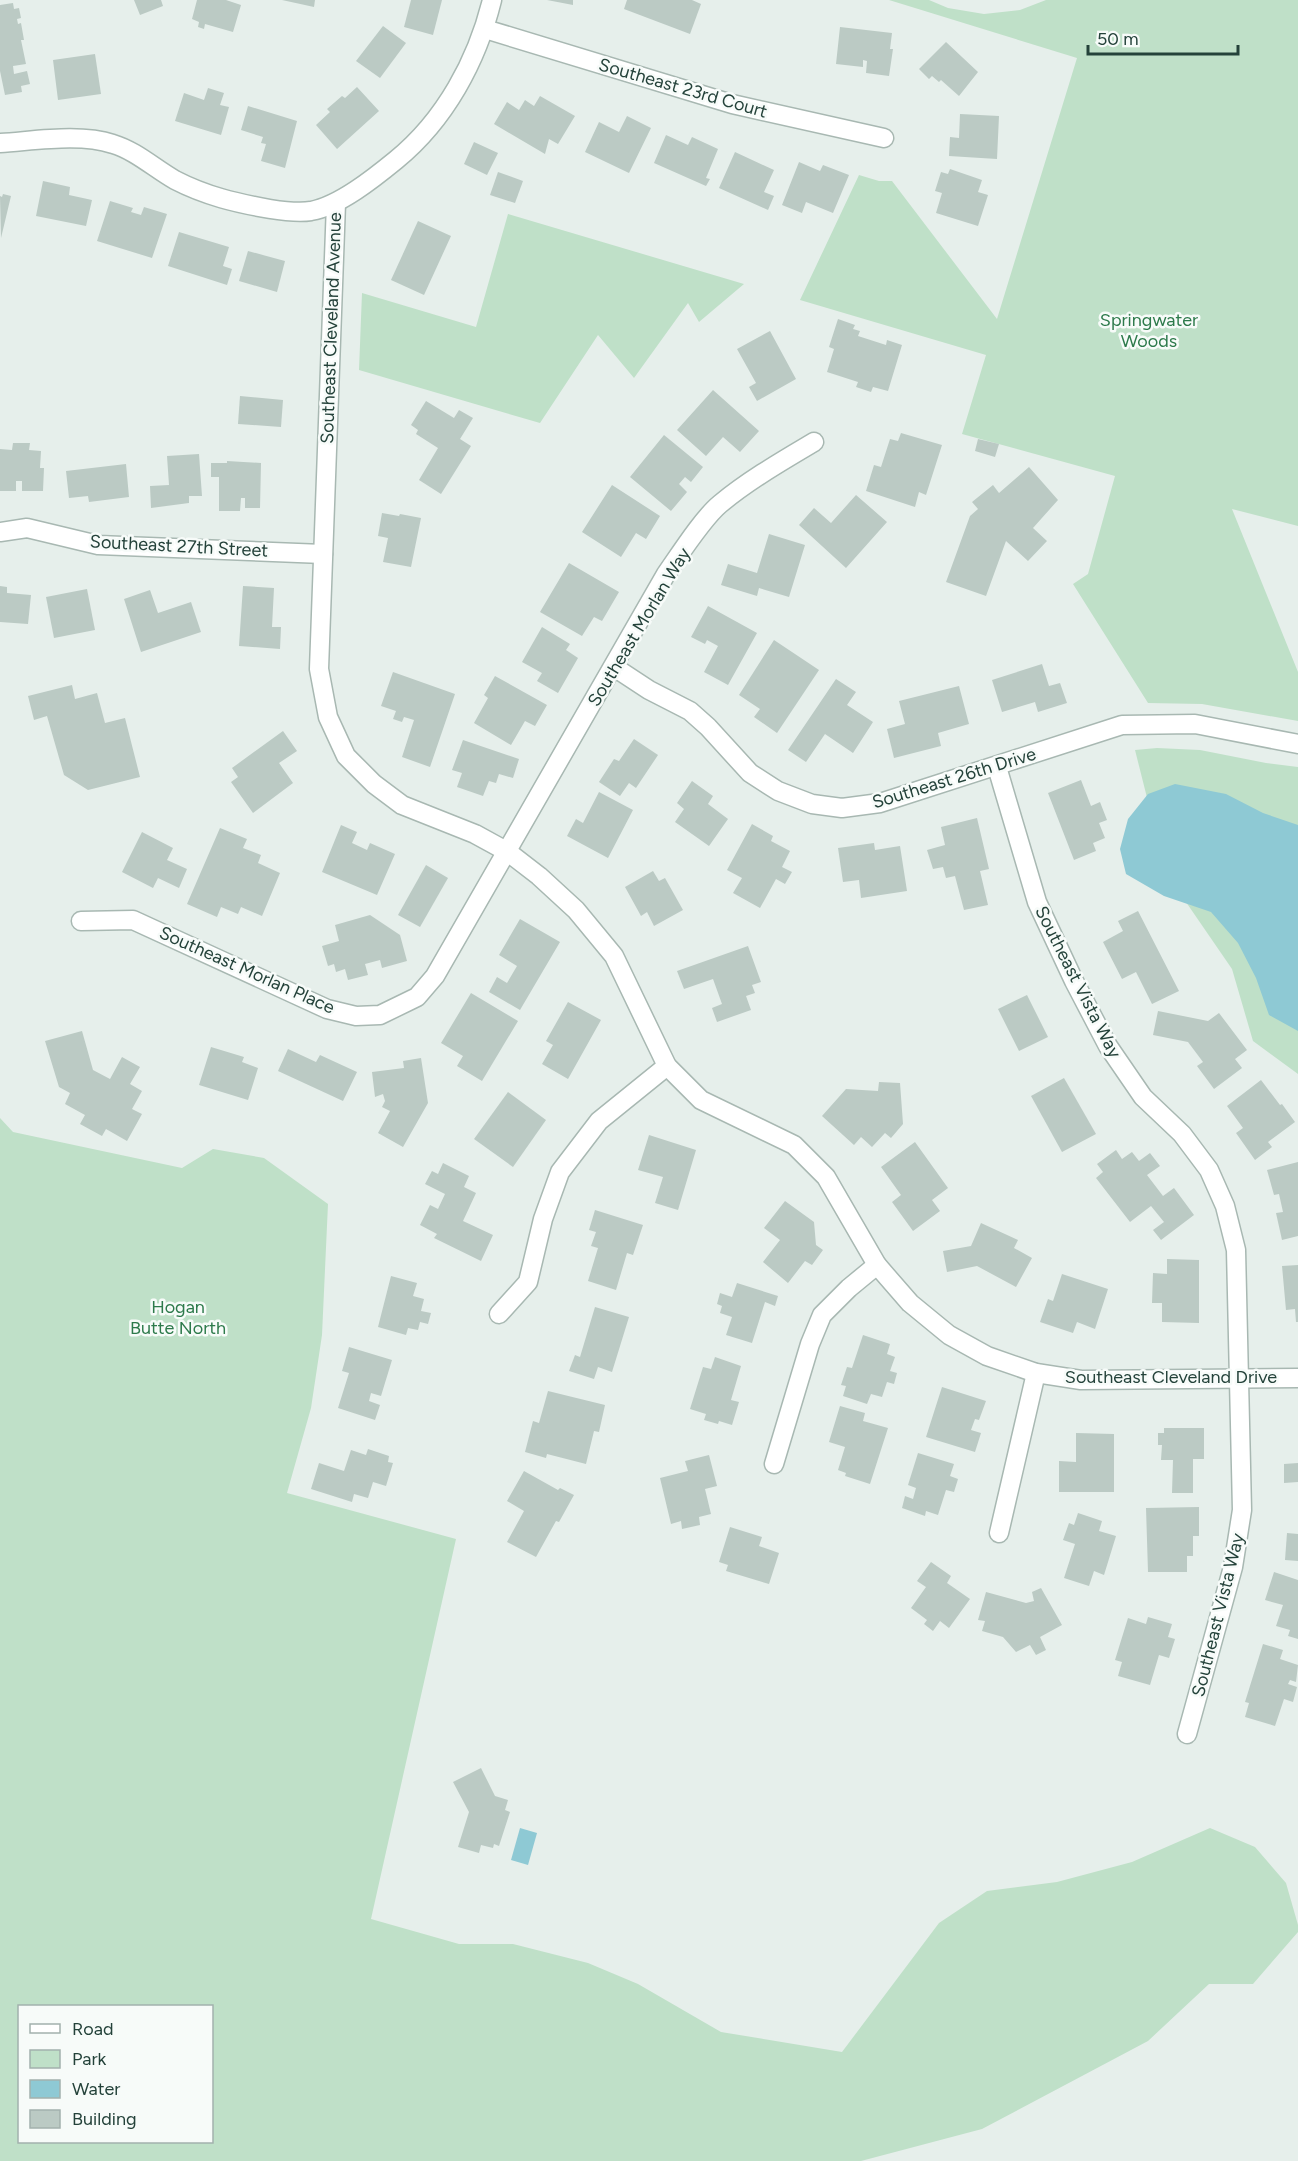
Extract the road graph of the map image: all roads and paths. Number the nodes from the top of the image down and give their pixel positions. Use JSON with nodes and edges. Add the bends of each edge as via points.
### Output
{"nodes":[{"id":1,"x":492,"y":0,"type":"edge"},
{"id":2,"x":485,"y":29,"type":"junction"},
{"id":3,"x":884,"y":138,"type":"dead end"},
{"id":4,"x":0,"y":143,"type":"edge"},
{"id":5,"x":336,"y":203,"type":"junction"},
{"id":6,"x":814,"y":442,"type":"dead end"},
{"id":7,"x":0,"y":532,"type":"edge"},
{"id":8,"x":323,"y":554,"type":"junction"},
{"id":9,"x":614,"y":668,"type":"junction"},
{"id":10,"x":328,"y":717,"type":"joint"},
{"id":11,"x":1298,"y":744,"type":"edge"},
{"id":12,"x":997,"y":767,"type":"junction"},
{"id":13,"x":508,"y":852,"type":"junction"},
{"id":14,"x":81,"y":921,"type":"dead end"},
{"id":15,"x":667,"y":1066,"type":"junction"},
{"id":16,"x":878,"y":1265,"type":"junction"},
{"id":17,"x":500,"y":1314,"type":"dead end"},
{"id":18,"x":1036,"y":1373,"type":"junction"},
{"id":19,"x":1298,"y":1378,"type":"edge"},
{"id":20,"x":1240,"y":1379,"type":"junction"},
{"id":21,"x":774,"y":1464,"type":"dead end"},
{"id":22,"x":999,"y":1533,"type":"dead end"},
{"id":23,"x":1187,"y":1734,"type":"dead end"}],
"edges":[{"from":1,"to":2,"type":"street","name":"Southeast Cleveland Avenue"},
{"from":2,"to":3,"type":"street","name":"Southeast 23rd Court","via":[[732,104]]},
{"from":2,"to":5,"type":"street","name":"Southeast Cleveland Avenue","via":[[459,84],[435,121],[404,153]]},
{"from":4,"to":5,"type":"street","via":[[89,139],[112,143],[194,189],[239,204],[310,211]]},
{"from":5,"to":8,"type":"street","name":"Southeast Cleveland Avenue"},
{"from":6,"to":9,"type":"street","name":"Southeast Morlan Way","via":[[718,505],[666,574]]},
{"from":7,"to":8,"type":"street","name":"Southeast 27th Street","via":[[27,528],[98,545]]},
{"from":8,"to":10,"type":"street","name":"Southeast Cleveland Avenue","via":[[319,669]]},
{"from":9,"to":12,"type":"street","name":"Southeast 26th Drive","via":[[690,711],[750,773],[812,804],[842,808],[880,803]]},
{"from":9,"to":13,"type":"street","name":"Southeast Morlan Way"},
{"from":10,"to":13,"type":"street","name":"Southeast Cleveland Drive","via":[[346,756],[374,784],[402,805],[475,834]]},
{"from":11,"to":12,"type":"street","name":"Southeast 26th Drive","via":[[1195,724],[1122,725]]},
{"from":12,"to":20,"type":"street","name":"Southeast Vista Way","via":[[1037,902],[1074,981],[1108,1046],[1143,1097],[1182,1134],[1209,1170],[1225,1206],[1236,1250]]},
{"from":13,"to":14,"type":"street","name":"Southeast Morlan Place","via":[[435,976],[417,997],[380,1015],[356,1016],[327,1009],[134,920]]},
{"from":13,"to":15,"type":"street","name":"Southeast Cleveland Drive","via":[[576,910],[614,956]]},
{"from":15,"to":16,"type":"street","name":"Southeast Cleveland Drive","via":[[701,1100],[794,1145],[826,1177]]},
{"from":15,"to":17,"type":"street","via":[[600,1121],[560,1172],[543,1219],[528,1282]]},
{"from":16,"to":18,"type":"street","name":"Southeast Cleveland Drive","via":[[910,1303],[949,1335],[987,1356]]},
{"from":16,"to":21,"type":"street","via":[[822,1315]]},
{"from":18,"to":20,"type":"street","name":"Southeast Cleveland Drive","via":[[1081,1380]]},
{"from":18,"to":22,"type":"street"},
{"from":19,"to":20,"type":"street","name":"Southeast Cleveland Drive"},
{"from":20,"to":23,"type":"street","name":"Southeast Vista Way","via":[[1242,1510],[1238,1541]]}]}
